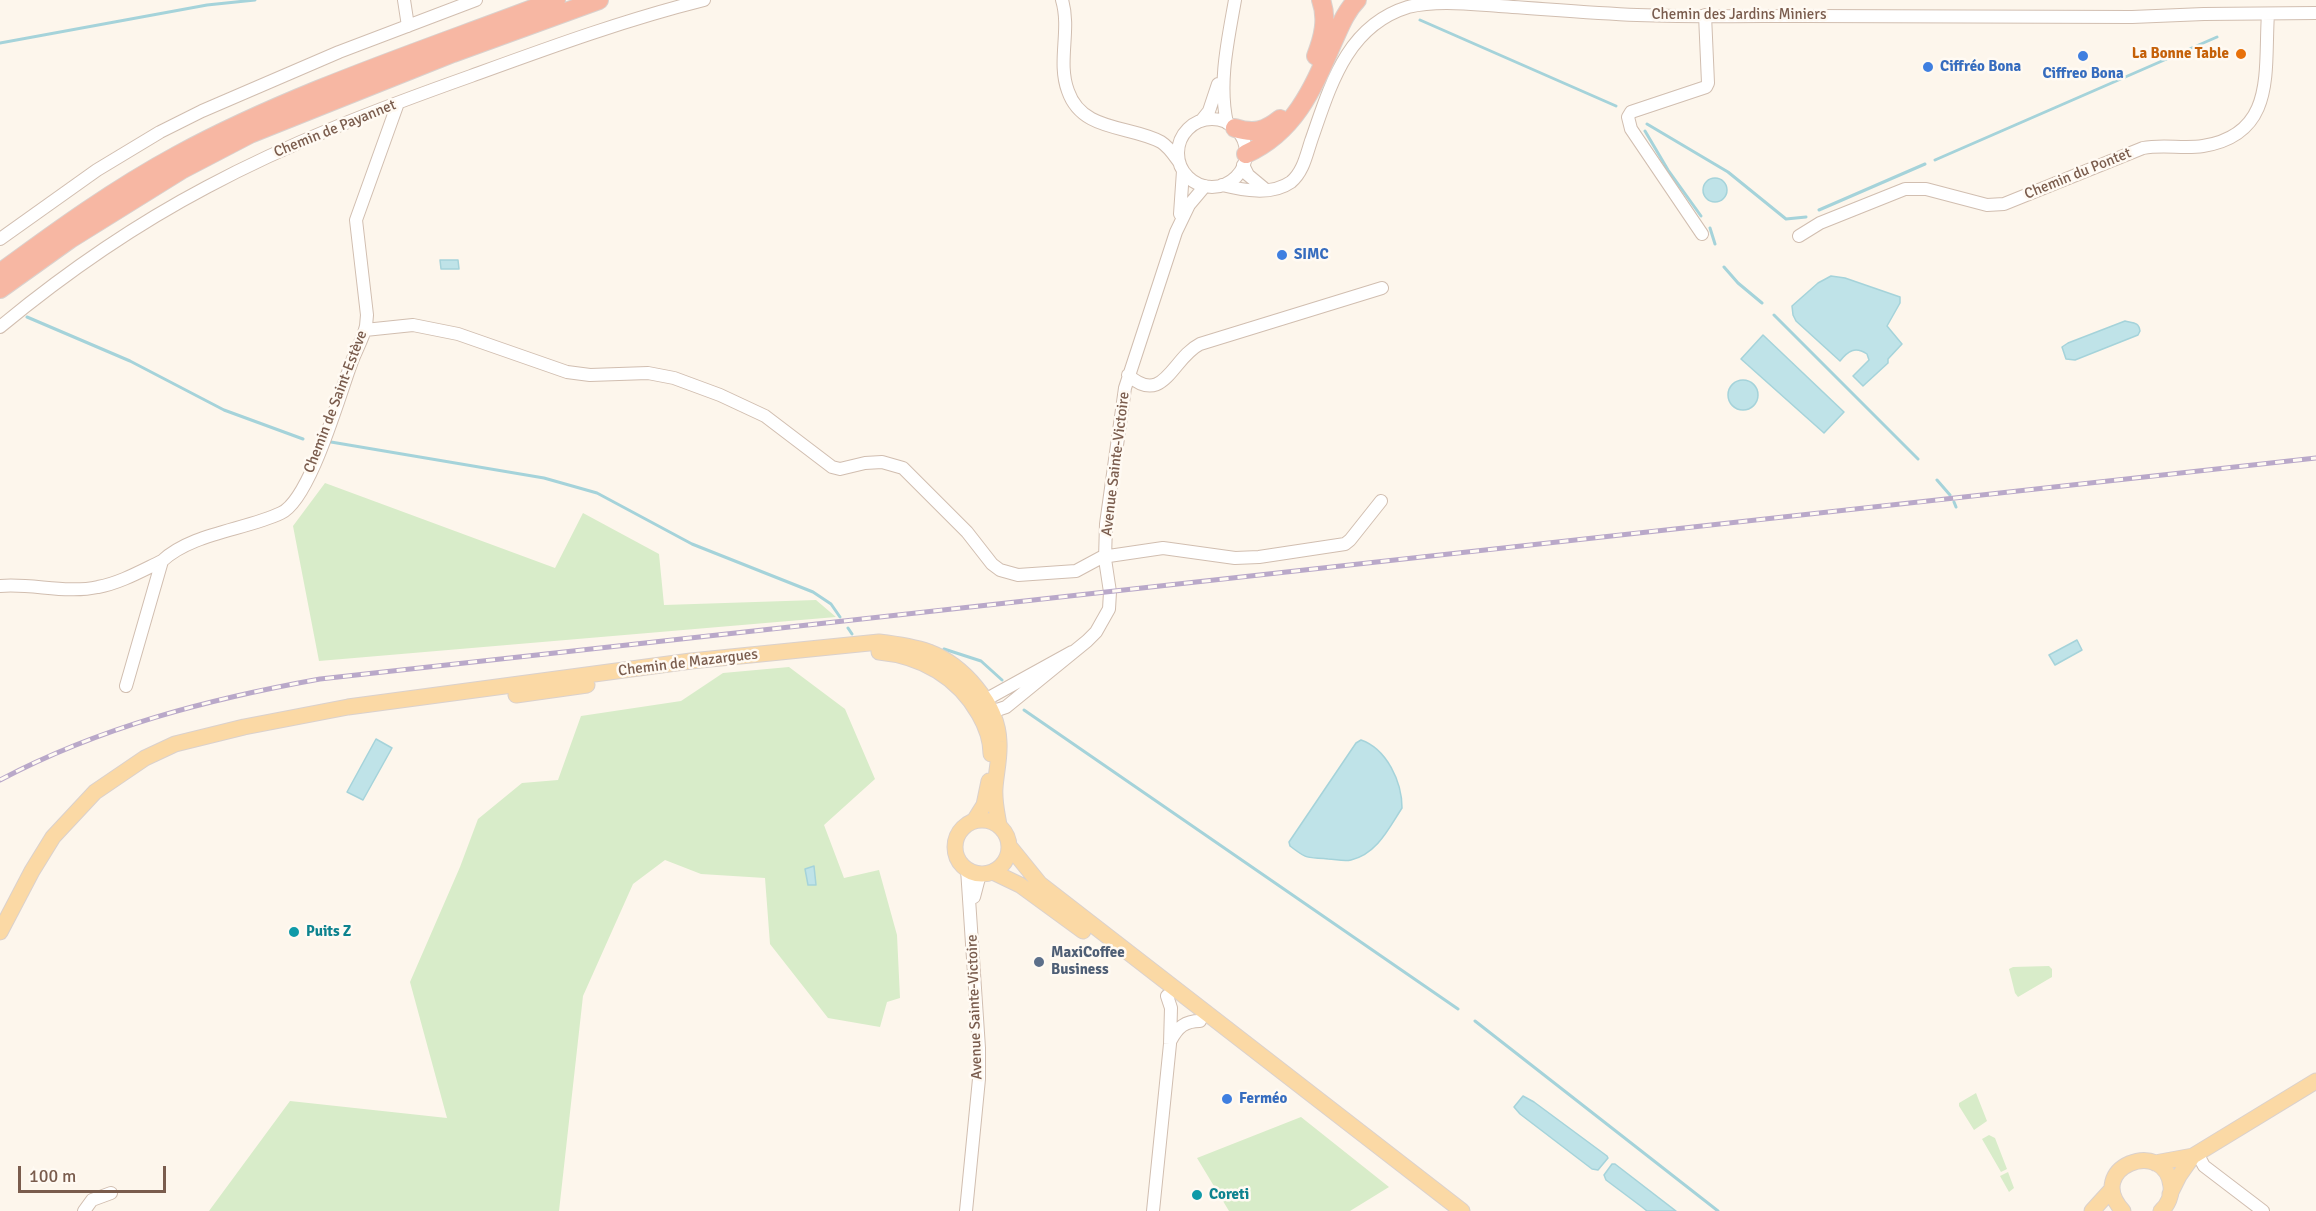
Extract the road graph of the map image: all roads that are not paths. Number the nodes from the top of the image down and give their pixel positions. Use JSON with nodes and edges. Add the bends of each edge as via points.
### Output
{"nodes":[{"id":1,"x":404,"y":0,"type":"edge"},
{"id":2,"x":476,"y":0,"type":"edge"},
{"id":3,"x":556,"y":0,"type":"edge"},
{"id":4,"x":599,"y":0,"type":"edge"},
{"id":5,"x":704,"y":0,"type":"edge"},
{"id":6,"x":1062,"y":0,"type":"edge"},
{"id":7,"x":1235,"y":0,"type":"edge"},
{"id":8,"x":1321,"y":0,"type":"edge"},
{"id":9,"x":1357,"y":0,"type":"edge"},
{"id":10,"x":2268,"y":14,"type":"junction"},
{"id":11,"x":2316,"y":14,"type":"edge"},
{"id":12,"x":1705,"y":15,"type":"junction"},
{"id":13,"x":408,"y":26,"type":"junction"},
{"id":14,"x":1226,"y":57,"type":"junction"},
{"id":15,"x":399,"y":103,"type":"junction"},
{"id":16,"x":1196,"y":123,"type":"junction"},
{"id":17,"x":1231,"y":125,"type":"junction"},
{"id":18,"x":1148,"y":137,"type":"junction"},
{"id":19,"x":1245,"y":160,"type":"junction"},
{"id":20,"x":1181,"y":167,"type":"junction"},
{"id":21,"x":1222,"y":185,"type":"junction"},
{"id":22,"x":1205,"y":186,"type":"junction"},
{"id":23,"x":1266,"y":190,"type":"junction"},
{"id":24,"x":1176,"y":232,"type":"junction"},
{"id":25,"x":1702,"y":234,"type":"dead end"},
{"id":26,"x":1799,"y":236,"type":"dead end"},
{"id":27,"x":0,"y":239,"type":"edge"},
{"id":28,"x":0,"y":273,"type":"edge"},
{"id":29,"x":1382,"y":288,"type":"dead end"},
{"id":30,"x":0,"y":290,"type":"edge"},
{"id":31,"x":0,"y":327,"type":"edge"},
{"id":32,"x":365,"y":330,"type":"junction"},
{"id":33,"x":1128,"y":375,"type":"junction"},
{"id":34,"x":1381,"y":501,"type":"dead end"},
{"id":35,"x":1106,"y":556,"type":"junction"},
{"id":36,"x":162,"y":561,"type":"junction"},
{"id":37,"x":0,"y":586,"type":"edge"},
{"id":38,"x":126,"y":686,"type":"dead end"},
{"id":39,"x":984,"y":708,"type":"junction"},
{"id":40,"x":974,"y":821,"type":"junction"},
{"id":41,"x":999,"y":825,"type":"junction"},
{"id":42,"x":1010,"y":847,"type":"junction"},
{"id":43,"x":980,"y":872,"type":"junction"},
{"id":44,"x":0,"y":932,"type":"edge"},
{"id":45,"x":1167,"y":996,"type":"junction"},
{"id":46,"x":1200,"y":1021,"type":"junction"},
{"id":47,"x":1170,"y":1044,"type":"junction"},
{"id":48,"x":2316,"y":1081,"type":"edge"},
{"id":49,"x":2195,"y":1155,"type":"junction"},
{"id":50,"x":2155,"y":1163,"type":"junction"},
{"id":51,"x":2112,"y":1189,"type":"junction"},
{"id":52,"x":111,"y":1193,"type":"dead end"},
{"id":53,"x":2165,"y":1206,"type":"edge"},
{"id":54,"x":84,"y":1211,"type":"edge"},
{"id":55,"x":966,"y":1211,"type":"edge"},
{"id":56,"x":1153,"y":1211,"type":"edge"},
{"id":57,"x":1448,"y":1211,"type":"edge"},
{"id":58,"x":1462,"y":1211,"type":"edge"},
{"id":59,"x":2092,"y":1211,"type":"edge"},
{"id":60,"x":2123,"y":1211,"type":"edge"},
{"id":61,"x":2263,"y":1211,"type":"edge"}],
"edges":[{"from":1,"to":13,"type":"street"},
{"from":2,"to":13,"type":"street"},
{"from":3,"to":28,"type":"highway","via":[[245,121],[177,155],[98,204]]},
{"from":4,"to":30,"type":"highway","via":[[442,57],[250,134],[181,170],[70,239]]},
{"from":5,"to":15,"type":"street","name":"Chemin de Payannet","via":[[619,23]]},
{"from":6,"to":18,"type":"street","via":[[1065,76],[1074,103],[1095,121]]},
{"from":7,"to":14,"type":"street"},
{"from":8,"to":17,"type":"highway","via":[[1325,16],[1323,37],[1289,111],[1268,128],[1248,132]]},
{"from":9,"to":19,"type":"highway","via":[[1344,18],[1297,114]]},
{"from":10,"to":11,"type":"street","name":"Chemin des Jardins Miniers"},
{"from":10,"to":12,"type":"street","name":"Chemin des Jardins Miniers"},
{"from":10,"to":26,"type":"street","name":"Chemin du Pontet","via":[[2260,106],[2244,128],[2218,142],[2194,147],[2143,147],[2004,204],[1987,205],[1926,189],[1905,189],[1820,223]]},
{"from":12,"to":23,"type":"street","name":"Chemin des Jardins Miniers","via":[[1443,3],[1406,8],[1372,26],[1347,53],[1298,175],[1284,186]]},
{"from":12,"to":25,"type":"street","via":[[1706,87],[1631,112],[1628,117],[1631,129]]},
{"from":13,"to":27,"type":"street","via":[[253,88],[160,132]]},
{"from":14,"to":16,"type":"street","via":[[1209,111]]},
{"from":14,"to":17,"type":"street","via":[[1223,96]]},
{"from":15,"to":31,"type":"street","name":"Chemin de Payannet","via":[[293,145],[205,187],[99,252]]},
{"from":15,"to":32,"type":"street","name":"Chemin de Saint-Estève","via":[[356,220],[367,315]]},
{"from":16,"to":17,"type":"street","via":[[1220,120]]},
{"from":16,"to":18,"type":"street","via":[[1166,137]]},
{"from":16,"to":20,"type":"street","via":[[1180,140]]},
{"from":17,"to":19,"type":"street","via":[[1245,145]]},
{"from":18,"to":20,"type":"street","via":[[1167,146]]},
{"from":19,"to":21,"type":"street","via":[[1236,176]]},
{"from":19,"to":23,"type":"street","via":[[1248,175]]},
{"from":20,"to":22,"type":"street","via":[[1187,176]]},
{"from":20,"to":24,"type":"street","name":"Avenue Sainte-Victoire","via":[[1182,202]]},
{"from":21,"to":22,"type":"street"},
{"from":21,"to":23,"type":"street","name":"Chemin des Jardins Miniers"},
{"from":22,"to":24,"type":"street","name":"Avenue Sainte-Victoire","via":[[1189,205]]},
{"from":24,"to":33,"type":"street","name":"Avenue Sainte-Victoire"},
{"from":29,"to":33,"type":"street","via":[[1200,344],[1186,352],[1164,381],[1154,386],[1141,384]]},
{"from":32,"to":35,"type":"street","via":[[413,325],[458,334],[567,372],[648,373],[689,383],[765,416],[832,467],[882,462],[903,468],[967,532],[992,564],[1006,573],[1076,571]]},
{"from":32,"to":36,"type":"street","name":"Chemin de Saint-Estève","via":[[322,446],[289,508],[204,538]]},
{"from":33,"to":35,"type":"street","name":"Avenue Sainte-Victoire","via":[[1111,481]]},
{"from":34,"to":35,"type":"street","via":[[1345,544],[1259,557],[1220,557],[1168,548]]},
{"from":35,"to":39,"type":"street","name":"Avenue Sainte-Victoire","via":[[1108,609],[1096,632],[1072,652]]},
{"from":36,"to":37,"type":"street","via":[[98,587]]},
{"from":36,"to":38,"type":"street"},
{"from":39,"to":40,"type":"main road","via":[[991,747],[984,804]]},
{"from":39,"to":41,"type":"main road","via":[[998,730],[995,790]]},
{"from":39,"to":44,"type":"main road","name":"Chemin de Mazargues","via":[[945,674],[912,658],[887,652],[825,648],[548,692],[244,726],[174,744],[145,758],[95,792],[53,837]]},
{"from":40,"to":41,"type":"main road","via":[[982,819]]},
{"from":40,"to":43,"type":"main road","via":[[960,831],[955,845],[958,859]]},
{"from":41,"to":42,"type":"main road"},
{"from":42,"to":43,"type":"main road","via":[[1005,862]]},
{"from":42,"to":58,"type":"main road","via":[[1040,884]]},
{"from":43,"to":45,"type":"main road","via":[[1020,885]]},
{"from":43,"to":55,"type":"street","name":"Avenue Sainte-Victoire","via":[[971,910],[979,1079]]},
{"from":45,"to":46,"type":"main road"},
{"from":45,"to":47,"type":"street","via":[[1171,1008]]},
{"from":46,"to":47,"type":"street","via":[[1185,1023]]},
{"from":46,"to":57,"type":"main road"},
{"from":47,"to":56,"type":"street"},
{"from":48,"to":49,"type":"main road"},
{"from":49,"to":50,"type":"main road"},
{"from":49,"to":53,"type":"main road","via":[[2179,1176]]},
{"from":49,"to":61,"type":"street"},
{"from":50,"to":51,"type":"main road","via":[[2145,1160],[2126,1164],[2114,1178]]},
{"from":50,"to":53,"type":"main road","via":[[2168,1176]]},
{"from":51,"to":59,"type":"main road"},
{"from":51,"to":60,"type":"main road"},
{"from":52,"to":54,"type":"street","via":[[92,1200]]}]}
